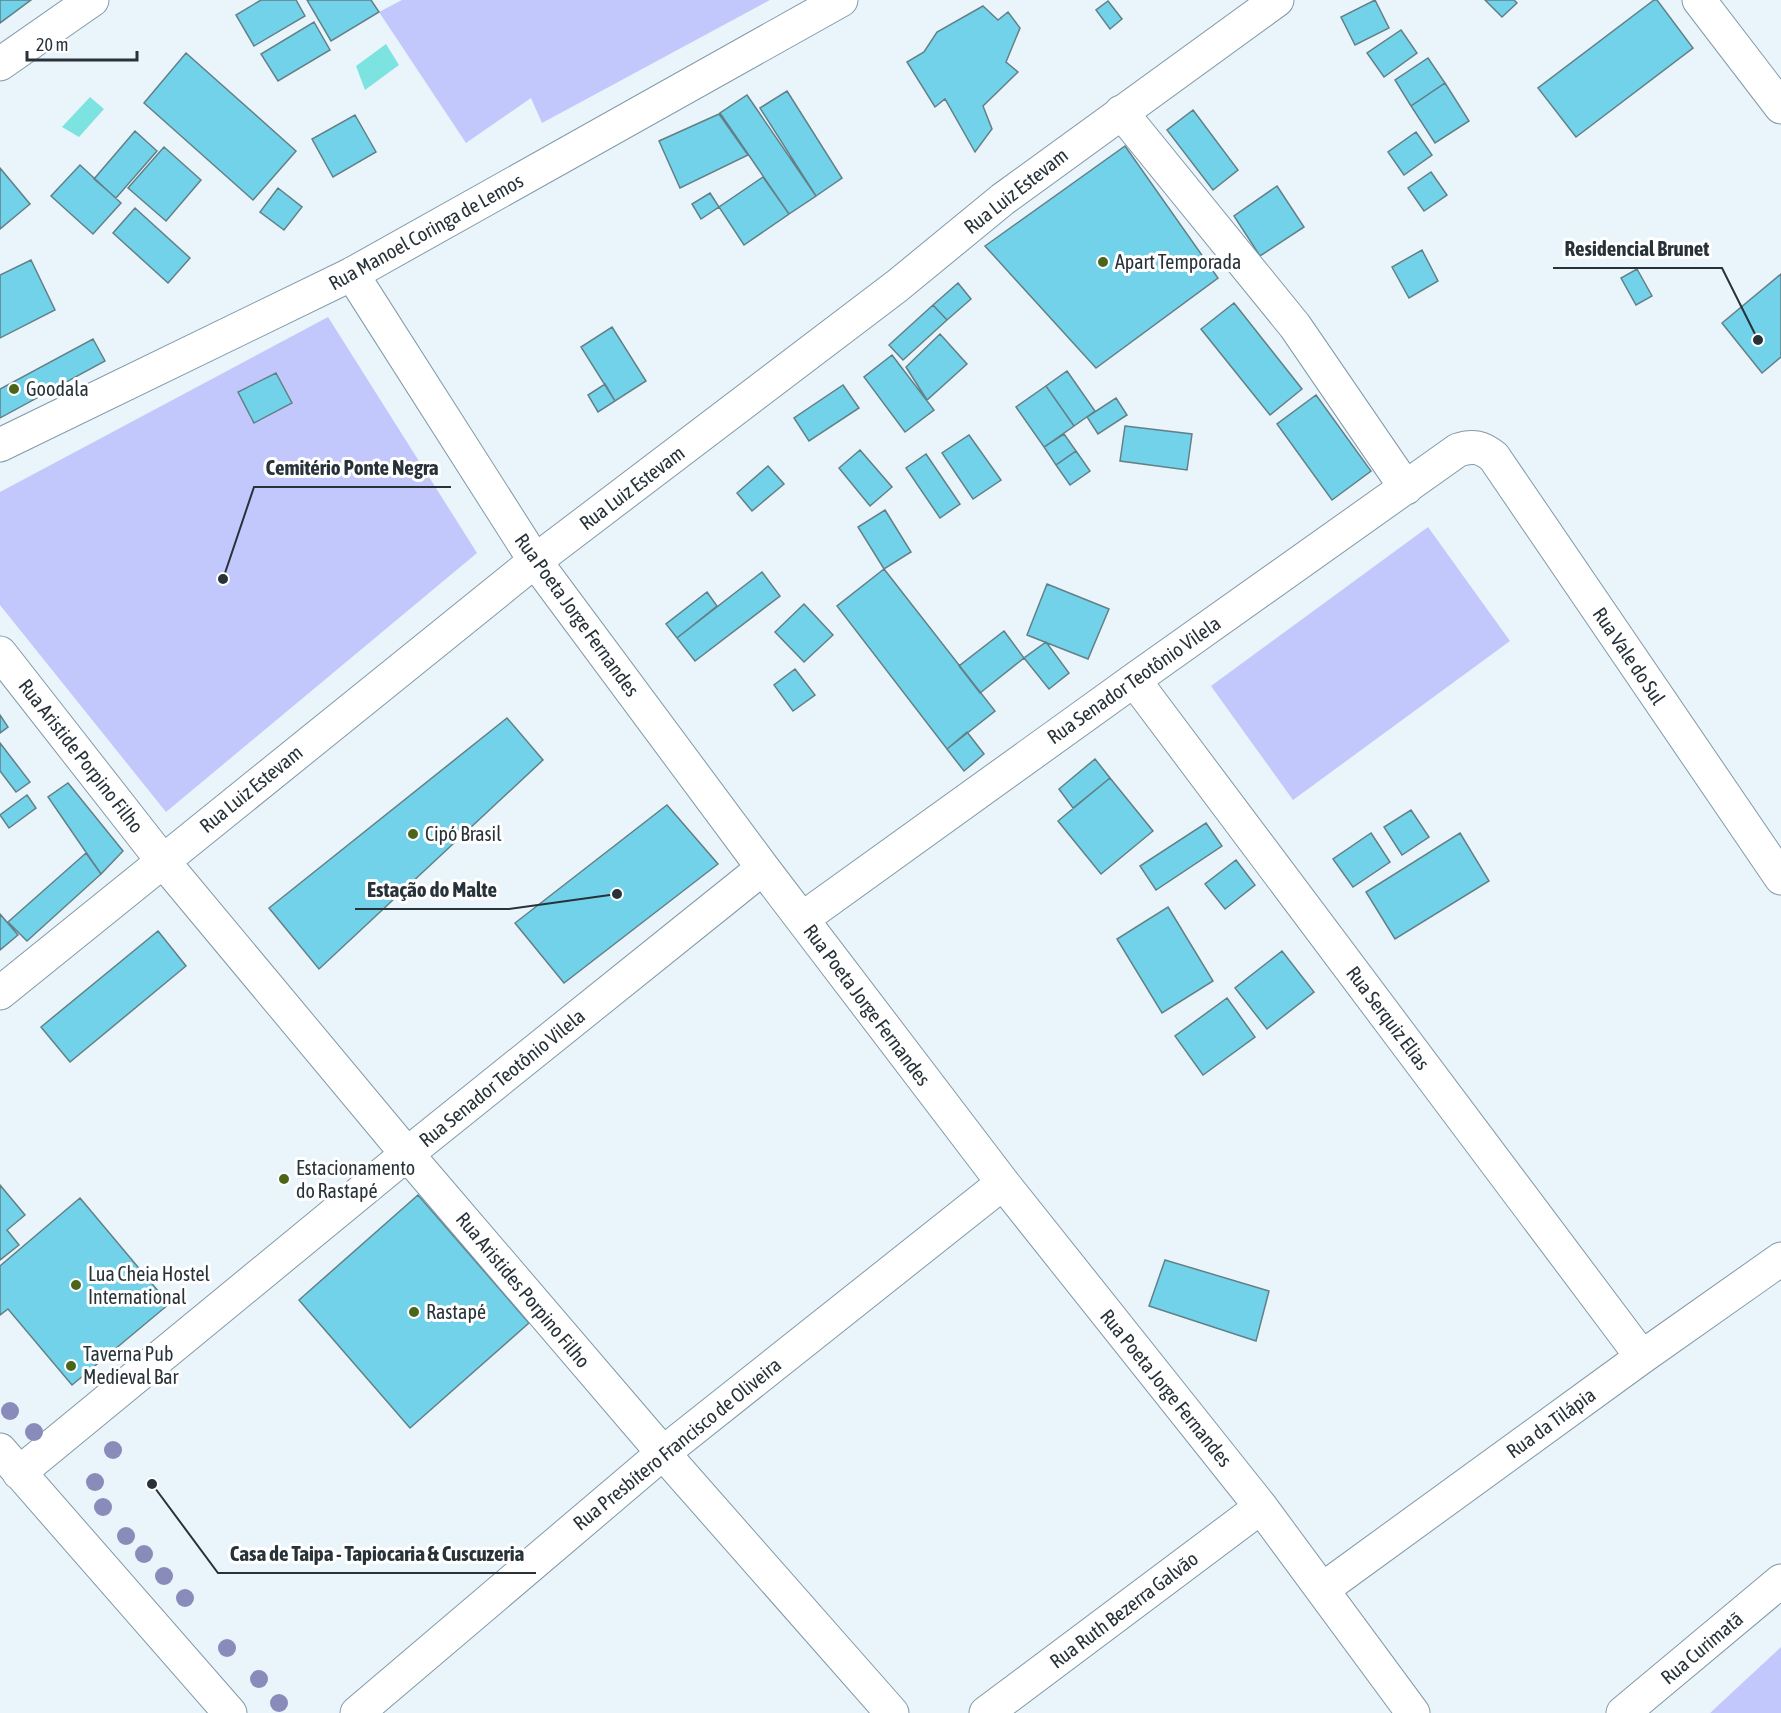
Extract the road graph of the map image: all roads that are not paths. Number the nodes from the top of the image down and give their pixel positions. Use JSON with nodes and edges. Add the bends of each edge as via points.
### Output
{"nodes":[{"id":1,"x":92,"y":0,"type":"edge"},
{"id":2,"x":842,"y":0,"type":"edge"},
{"id":3,"x":1277,"y":0,"type":"edge"},
{"id":4,"x":1699,"y":0,"type":"edge"},
{"id":5,"x":0,"y":64,"type":"edge"},
{"id":6,"x":1781,"y":106,"type":"edge"},
{"id":7,"x":1121,"y":112,"type":"junction"},
{"id":8,"x":352,"y":274,"type":"junction"},
{"id":9,"x":0,"y":445,"type":"edge"},
{"id":10,"x":1469,"y":446,"type":"joint"},
{"id":11,"x":1406,"y":488,"type":"junction"},
{"id":12,"x":535,"y":561,"type":"junction"},
{"id":13,"x":0,"y":652,"type":"edge"},
{"id":14,"x":1134,"y":680,"type":"junction"},
{"id":15,"x":162,"y":860,"type":"junction"},
{"id":16,"x":763,"y":868,"type":"junction"},
{"id":17,"x":1781,"y":878,"type":"edge"},
{"id":18,"x":802,"y":919,"type":"junction"},
{"id":19,"x":0,"y":993,"type":"edge"},
{"id":20,"x":407,"y":1154,"type":"junction"},
{"id":21,"x":1003,"y":1183,"type":"junction"},
{"id":22,"x":1781,"y":1259,"type":"edge"},
{"id":23,"x":1642,"y":1357,"type":"junction"},
{"id":24,"x":663,"y":1453,"type":"junction"},
{"id":25,"x":9,"y":1461,"type":"edge"},
{"id":26,"x":1261,"y":1507,"type":"junction"},
{"id":27,"x":1781,"y":1581,"type":"edge"},
{"id":28,"x":1323,"y":1588,"type":"junction"},
{"id":29,"x":230,"y":1713,"type":"edge"},
{"id":30,"x":357,"y":1713,"type":"edge"},
{"id":31,"x":891,"y":1713,"type":"edge"},
{"id":32,"x":986,"y":1713,"type":"edge"},
{"id":33,"x":1413,"y":1713,"type":"edge"},
{"id":34,"x":1623,"y":1713,"type":"edge"}],
"edges":[{"from":1,"to":5,"type":"street"},
{"from":2,"to":8,"type":"street","name":"Rua Manoel Coringa de Lemos"},
{"from":3,"to":7,"type":"street","name":"Rua Luiz Estevam"},
{"from":4,"to":6,"type":"street"},
{"from":7,"to":11,"type":"street","via":[[1295,326]]},
{"from":7,"to":12,"type":"street","name":"Rua Luiz Estevam"},
{"from":8,"to":9,"type":"street","name":"Rua Manoel Coringa de Lemos"},
{"from":8,"to":12,"type":"street","name":"Rua Poeta Jorge Fernandes"},
{"from":10,"to":11,"type":"street","name":"Rua Senador Teotônio Vilela"},
{"from":10,"to":17,"type":"street","name":"Rua Vale do Sul","via":[[1494,457]]},
{"from":11,"to":14,"type":"street","name":"Rua Senador Teotônio Vilela"},
{"from":12,"to":15,"type":"street","name":"Rua Luiz Estevam"},
{"from":12,"to":16,"type":"street","name":"Rua Poeta Jorge Fernandes"},
{"from":13,"to":15,"type":"street","name":"Rua Aristide Porpino Filho"},
{"from":14,"to":18,"type":"street","name":"Rua Senador Teotônio Vilela"},
{"from":14,"to":23,"type":"street","name":"Rua Serquiz Elias"},
{"from":15,"to":19,"type":"street","name":"Rua Luiz Estevam"},
{"from":15,"to":20,"type":"street","name":"Rua Aristides Porpino Filho"},
{"from":16,"to":18,"type":"street","name":"Rua Poeta Jorge Fernandes"},
{"from":16,"to":20,"type":"street","name":"Rua Senador Teotônio Vilela"},
{"from":18,"to":21,"type":"street","name":"Rua Poeta Jorge Fernandes"},
{"from":20,"to":24,"type":"street","name":"Rua Aristides Porpino Filho"},
{"from":20,"to":25,"type":"street","name":"Rua Senador Teotônio Vilela"},
{"from":21,"to":24,"type":"street","name":"Rua Presbítero Francisco de Oliveira"},
{"from":21,"to":26,"type":"street","name":"Rua Poeta Jorge Fernandes"},
{"from":22,"to":23,"type":"street","name":"Rua da Tilápia"},
{"from":23,"to":28,"type":"street","name":"Rua da Tilápia"},
{"from":24,"to":30,"type":"street","name":"Rua Presbítero Francisco de Oliveira"},
{"from":24,"to":31,"type":"street","name":"Rua Aristides Porpino Filho"},
{"from":25,"to":29,"type":"street"},
{"from":26,"to":28,"type":"street","name":"Rua Poeta Jorge Fernandes"},
{"from":26,"to":32,"type":"street","name":"Rua Ruth Bezerra Galvão"},
{"from":27,"to":34,"type":"street","name":"Rua Curimatã"},
{"from":28,"to":33,"type":"street","name":"Rua Poeta Jorge Fernandes"}]}
